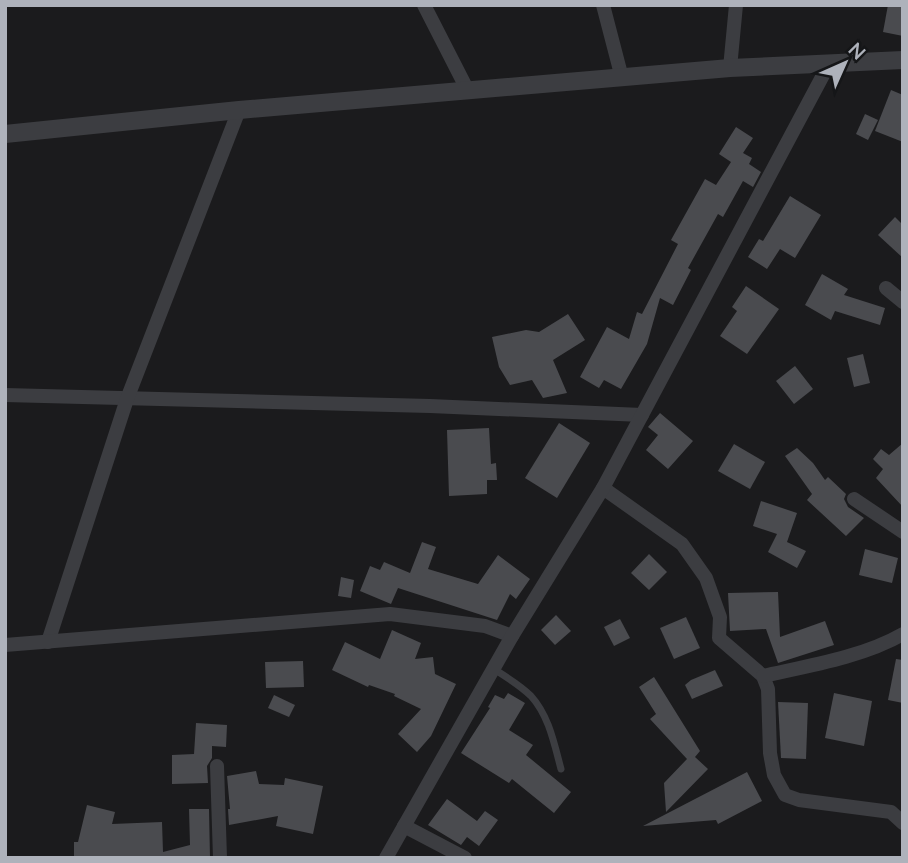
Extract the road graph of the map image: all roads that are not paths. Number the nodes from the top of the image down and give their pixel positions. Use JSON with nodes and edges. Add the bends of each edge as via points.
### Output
{"nodes":[{"id":1,"x":424,"y":5,"type":"edge"},
{"id":2,"x":603,"y":5,"type":"edge"},
{"id":3,"x":736,"y":5,"type":"edge"},
{"id":4,"x":903,"y":60,"type":"edge"},
{"id":5,"x":829,"y":64,"type":"junction"},
{"id":6,"x":730,"y":68,"type":"junction"},
{"id":7,"x":622,"y":78,"type":"junction"},
{"id":8,"x":468,"y":91,"type":"junction"},
{"id":9,"x":239,"y":110,"type":"junction"},
{"id":10,"x":5,"y":134,"type":"edge"},
{"id":11,"x":886,"y":288,"type":"dead end"},
{"id":12,"x":903,"y":302,"type":"edge"},
{"id":13,"x":5,"y":395,"type":"edge"},
{"id":14,"x":127,"y":399,"type":"junction"},
{"id":15,"x":642,"y":415,"type":"junction"},
{"id":16,"x":603,"y":488,"type":"junction"},
{"id":17,"x":854,"y":499,"type":"dead end"},
{"id":18,"x":903,"y":532,"type":"edge"},
{"id":19,"x":903,"y":634,"type":"edge"},
{"id":20,"x":512,"y":636,"type":"junction"},
{"id":21,"x":48,"y":642,"type":"junction"},
{"id":22,"x":5,"y":645,"type":"edge"},
{"id":23,"x":493,"y":668,"type":"junction"},
{"id":24,"x":763,"y":676,"type":"junction"},
{"id":25,"x":217,"y":766,"type":"dead end"},
{"id":26,"x":561,"y":769,"type":"dead end"},
{"id":27,"x":903,"y":823,"type":"edge"},
{"id":28,"x":404,"y":826,"type":"junction"},
{"id":29,"x":220,"y":858,"type":"edge"},
{"id":30,"x":386,"y":858,"type":"edge"},
{"id":31,"x":465,"y":858,"type":"edge"}],
"edges":[{"from":1,"to":8,"type":"street"},
{"from":2,"to":7,"type":"street"},
{"from":3,"to":6,"type":"street"},
{"from":4,"to":5,"type":"street"},
{"from":5,"to":6,"type":"street"},
{"from":5,"to":15,"type":"street"},
{"from":6,"to":7,"type":"street"},
{"from":7,"to":8,"type":"street"},
{"from":8,"to":9,"type":"street"},
{"from":9,"to":10,"type":"street"},
{"from":9,"to":14,"type":"street"},
{"from":11,"to":12,"type":"street"},
{"from":13,"to":14,"type":"street"},
{"from":14,"to":15,"type":"street"},
{"from":14,"to":21,"type":"street"},
{"from":15,"to":16,"type":"street"},
{"from":16,"to":20,"type":"street"},
{"from":16,"to":24,"type":"street","via":[[682,544],[706,578],[720,617],[719,638]]},
{"from":17,"to":18,"type":"street"},
{"from":19,"to":24,"type":"street","via":[[828,661]]},
{"from":20,"to":21,"type":"street","via":[[485,626],[390,614]]},
{"from":20,"to":23,"type":"street"},
{"from":21,"to":22,"type":"street"},
{"from":23,"to":26,"type":"lane","via":[[539,706]]},
{"from":23,"to":28,"type":"street"},
{"from":24,"to":27,"type":"street","via":[[768,689],[774,775],[785,795],[891,812]]},
{"from":25,"to":29,"type":"street"},
{"from":28,"to":30,"type":"street"},
{"from":28,"to":31,"type":"street"}]}
